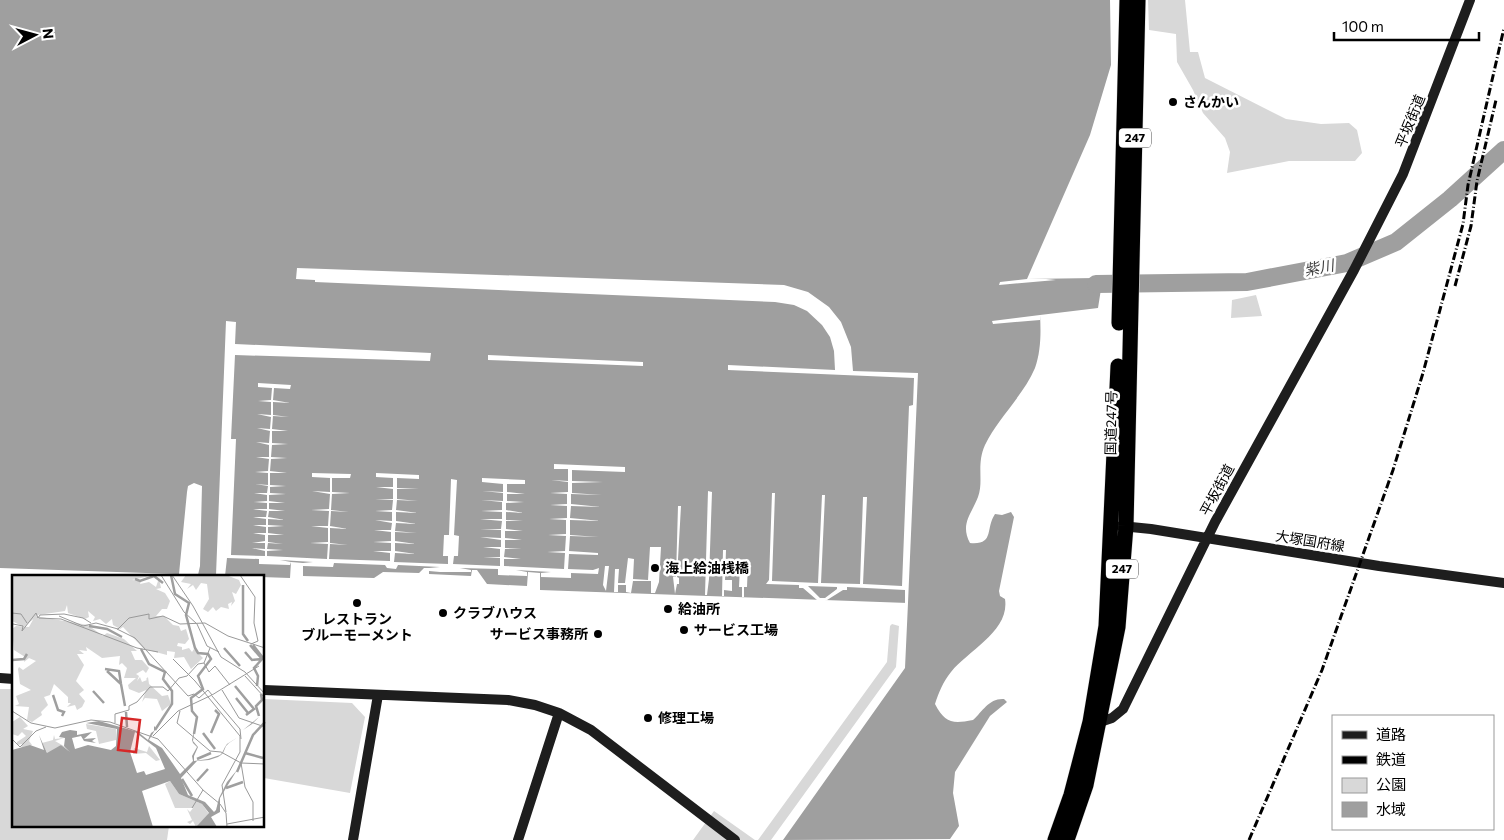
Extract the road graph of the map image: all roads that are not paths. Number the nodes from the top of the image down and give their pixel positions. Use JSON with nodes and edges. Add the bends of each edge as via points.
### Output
{"nodes":[{"id":1,"x":1127,"y":0,"type":"edge"},
{"id":2,"x":1138,"y":0,"type":"edge"},
{"id":3,"x":1470,"y":0,"type":"edge"},
{"id":4,"x":1125,"y":284,"type":"junction"},
{"id":5,"x":1119,"y":525,"type":"junction"},
{"id":6,"x":1208,"y":538,"type":"junction"},
{"id":7,"x":1504,"y":583,"type":"edge"},
{"id":8,"x":265,"y":690,"type":"edge"},
{"id":9,"x":378,"y":695,"type":"junction"},
{"id":10,"x":559,"y":713,"type":"junction"},
{"id":11,"x":1100,"y":722,"type":"junction"},
{"id":12,"x":353,"y":840,"type":"edge"},
{"id":13,"x":518,"y":840,"type":"edge"},
{"id":14,"x":735,"y":840,"type":"edge"},
{"id":15,"x":1055,"y":840,"type":"edge"},
{"id":16,"x":1066,"y":840,"type":"edge"}],
"edges":[{"from":1,"to":4,"type":"highway","name":"国道247号","number":"247"},
{"from":2,"to":4,"type":"highway","name":"国道247号","number":"247"},
{"from":3,"to":6,"type":"street","name":"平坂街道","via":[[1406,166]]},
{"from":4,"to":5,"type":"highway","name":"国道247号","number":"247"},
{"from":5,"to":6,"type":"street","name":"大塚国府線"},
{"from":5,"to":11,"type":"highway","name":"国道247号","number":"247","via":[[1118,628]]},
{"from":5,"to":15,"type":"highway","name":"国道247号","number":"247","via":[[1090,722],[1071,796]]},
{"from":6,"to":7,"type":"street","name":"大塚国府線"},
{"from":6,"to":11,"type":"street","name":"平坂街道","via":[[1123,709]]},
{"from":8,"to":9,"type":"street"},
{"from":9,"to":10,"type":"street","via":[[508,700]]},
{"from":9,"to":12,"type":"street"},
{"from":10,"to":13,"type":"street"},
{"from":10,"to":14,"type":"street","via":[[603,737]]},
{"from":11,"to":16,"type":"highway","name":"国道247号","number":"247","via":[[1086,785]]}]}
